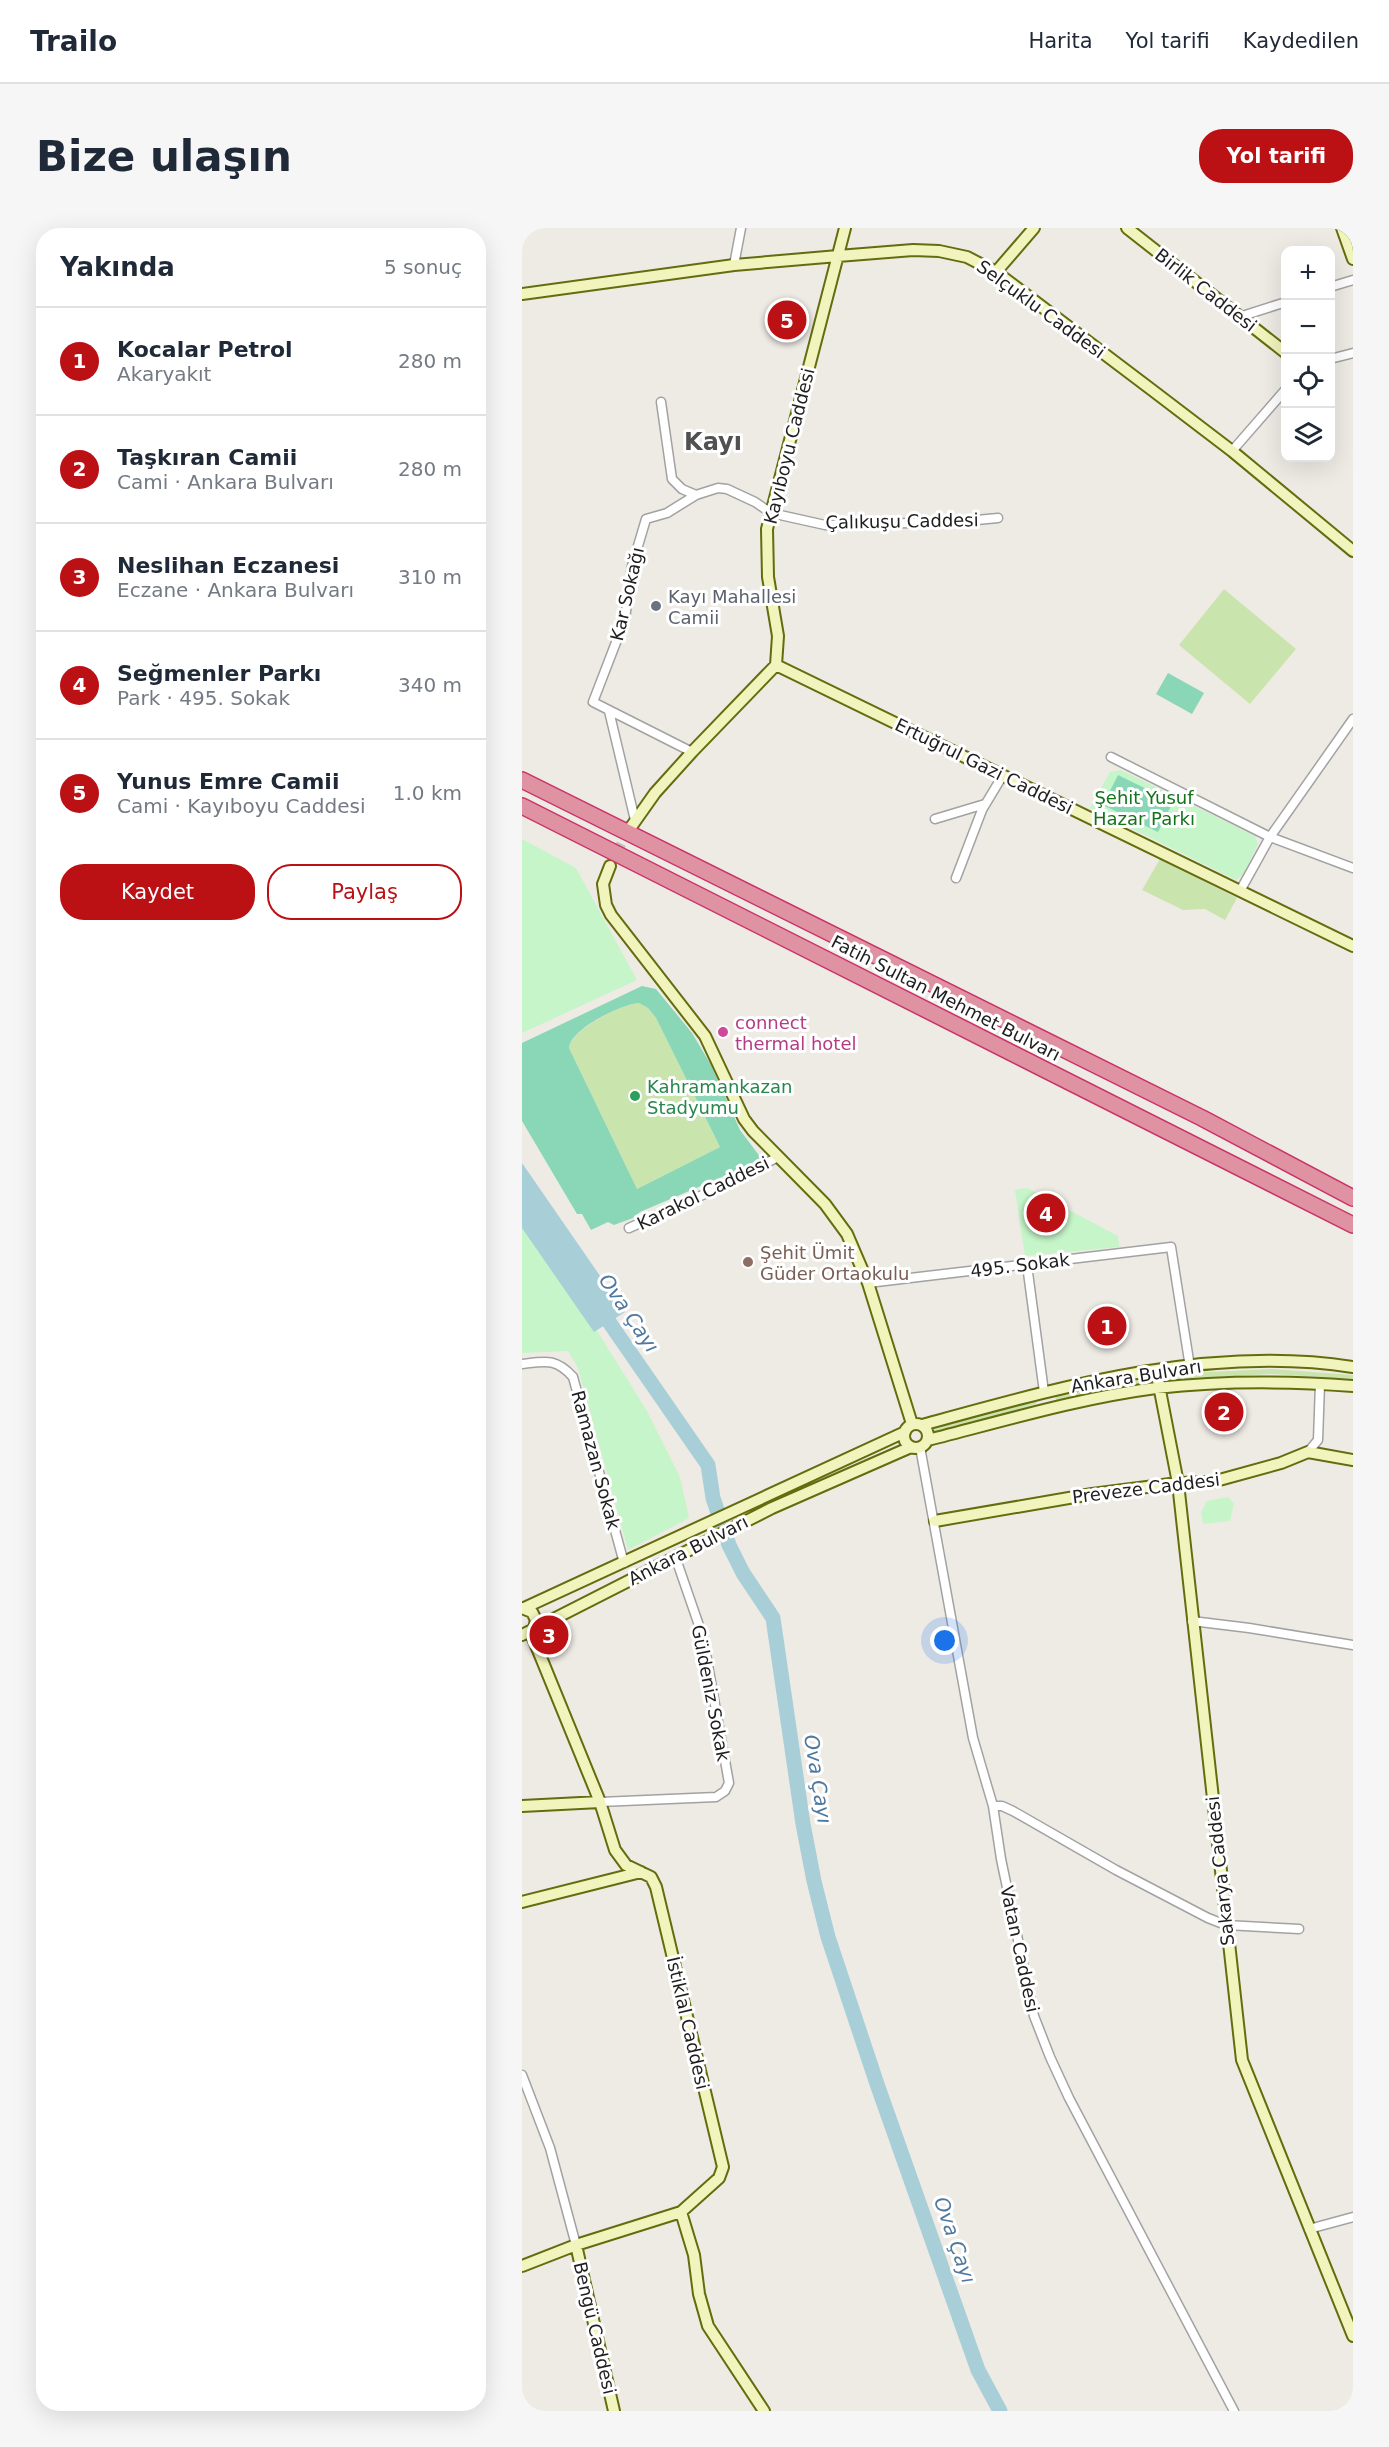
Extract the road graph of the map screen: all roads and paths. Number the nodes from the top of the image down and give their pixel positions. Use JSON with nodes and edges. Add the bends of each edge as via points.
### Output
{"nodes":[{"id":1,"x":741,"y":228,"type":"edge"},
{"id":2,"x":845,"y":228,"type":"edge"},
{"id":3,"x":1034,"y":228,"type":"edge"},
{"id":4,"x":1127,"y":228,"type":"edge"},
{"id":5,"x":1342,"y":228,"type":"edge"},
{"id":6,"x":838,"y":256,"type":"junction"},
{"id":7,"x":1353,"y":259,"type":"edge"},
{"id":8,"x":734,"y":265,"type":"junction"},
{"id":9,"x":996,"y":272,"type":"junction"},
{"id":10,"x":1353,"y":280,"type":"edge"},
{"id":11,"x":1335,"y":285,"type":"edge"},
{"id":12,"x":522,"y":294,"type":"edge"},
{"id":13,"x":1281,"y":304,"type":"edge"},
{"id":14,"x":1239,"y":317,"type":"junction"},
{"id":15,"x":1281,"y":349,"type":"edge"},
{"id":16,"x":1353,"y":353,"type":"edge"},
{"id":17,"x":1335,"y":358,"type":"edge"},
{"id":18,"x":1281,"y":395,"type":"edge"},
{"id":19,"x":661,"y":402,"type":"dead end"},
{"id":20,"x":1232,"y":451,"type":"junction"},
{"id":21,"x":696,"y":495,"type":"junction"},
{"id":22,"x":771,"y":513,"type":"junction"},
{"id":23,"x":998,"y":518,"type":"dead end"},
{"id":24,"x":646,"y":519,"type":"joint"},
{"id":25,"x":1353,"y":550,"type":"edge"},
{"id":26,"x":776,"y":665,"type":"junction"},
{"id":27,"x":609,"y":711,"type":"junction"},
{"id":28,"x":1353,"y":719,"type":"edge"},
{"id":29,"x":692,"y":752,"type":"junction"},
{"id":30,"x":1111,"y":758,"type":"dead end"},
{"id":31,"x":1003,"y":775,"type":"junction"},
{"id":32,"x":522,"y":780,"type":"edge"},
{"id":33,"x":985,"y":804,"type":"junction"},
{"id":34,"x":522,"y":806,"type":"edge"},
{"id":35,"x":935,"y":819,"type":"dead end"},
{"id":36,"x":633,"y":823,"type":"joint"},
{"id":37,"x":1270,"y":837,"type":"junction"},
{"id":38,"x":610,"y":866,"type":"tunnel mouth"},
{"id":39,"x":1353,"y":868,"type":"edge"},
{"id":40,"x":956,"y":878,"type":"dead end"},
{"id":41,"x":1240,"y":891,"type":"junction"},
{"id":42,"x":1353,"y":946,"type":"edge"},
{"id":43,"x":778,"y":1157,"type":"junction"},
{"id":44,"x":1353,"y":1198,"type":"edge"},
{"id":45,"x":1353,"y":1225,"type":"edge"},
{"id":46,"x":628,"y":1228,"type":"dead end"},
{"id":47,"x":1027,"y":1265,"type":"junction"},
{"id":48,"x":868,"y":1283,"type":"junction"},
{"id":49,"x":522,"y":1364,"type":"edge"},
{"id":50,"x":1190,"y":1366,"type":"junction"},
{"id":51,"x":1353,"y":1367,"type":"edge"},
{"id":52,"x":1156,"y":1370,"type":"junction"},
{"id":53,"x":1320,"y":1383,"type":"junction"},
{"id":54,"x":1353,"y":1386,"type":"edge"},
{"id":55,"x":1158,"y":1388,"type":"junction"},
{"id":56,"x":1044,"y":1392,"type":"junction"},
{"id":57,"x":1046,"y":1410,"type":"junction"},
{"id":58,"x":913,"y":1427,"type":"junction"},
{"id":59,"x":920,"y":1445,"type":"junction"},
{"id":60,"x":1308,"y":1452,"type":"junction"},
{"id":61,"x":1353,"y":1461,"type":"edge"},
{"id":62,"x":1178,"y":1483,"type":"junction"},
{"id":63,"x":936,"y":1521,"type":"junction"},
{"id":64,"x":675,"y":1557,"type":"junction"},
{"id":65,"x":624,"y":1563,"type":"junction"},
{"id":66,"x":523,"y":1608,"type":"edge"},
{"id":67,"x":1192,"y":1621,"type":"junction"},
{"id":68,"x":529,"y":1632,"type":"edge"},
{"id":69,"x":1353,"y":1645,"type":"edge"},
{"id":70,"x":600,"y":1802,"type":"junction"},
{"id":71,"x":522,"y":1806,"type":"edge"},
{"id":72,"x":993,"y":1806,"type":"junction"},
{"id":73,"x":641,"y":1872,"type":"junction"},
{"id":74,"x":522,"y":1902,"type":"edge"},
{"id":75,"x":1226,"y":1925,"type":"junction"},
{"id":76,"x":1299,"y":1929,"type":"dead end"},
{"id":77,"x":522,"y":2075,"type":"edge"},
{"id":78,"x":681,"y":2212,"type":"junction"},
{"id":79,"x":1353,"y":2217,"type":"edge"},
{"id":80,"x":1309,"y":2229,"type":"junction"},
{"id":81,"x":576,"y":2245,"type":"junction"},
{"id":82,"x":522,"y":2266,"type":"edge"},
{"id":83,"x":1350,"y":2320,"type":"edge"},
{"id":84,"x":1353,"y":2336,"type":"edge"},
{"id":85,"x":614,"y":2411,"type":"edge"},
{"id":86,"x":764,"y":2411,"type":"edge"},
{"id":87,"x":1233,"y":2411,"type":"edge"}],
"edges":[{"from":1,"to":8,"type":"street"},
{"from":2,"to":6,"type":"street","name":"Kayıboyu Caddesi"},
{"from":3,"to":9,"type":"street"},
{"from":4,"to":14,"type":"street","name":"Birlik Caddesi"},
{"from":5,"to":7,"type":"street"},
{"from":6,"to":8,"type":"street","name":"Selçuklu Caddesi"},
{"from":6,"to":9,"type":"street","name":"Selçuklu Caddesi","via":[[939,251],[967,257]]},
{"from":6,"to":22,"type":"street","name":"Kayıboyu Caddesi"},
{"from":8,"to":12,"type":"street","name":"Selçuklu Caddesi"},
{"from":9,"to":20,"type":"street","name":"Selçuklu Caddesi"},
{"from":10,"to":11,"type":"street"},
{"from":13,"to":14,"type":"street"},
{"from":14,"to":15,"type":"street","name":"Birlik Caddesi"},
{"from":16,"to":17,"type":"street"},
{"from":18,"to":20,"type":"street"},
{"from":19,"to":21,"type":"street","via":[[672,478],[682,489]]},
{"from":20,"to":25,"type":"street","name":"Selçuklu Caddesi"},
{"from":21,"to":22,"type":"street","name":"Çalıkuşu Caddesi","via":[[727,489]]},
{"from":21,"to":24,"type":"street","name":"Çalıkuşu Caddesi","via":[[676,509]]},
{"from":22,"to":23,"type":"street","name":"Çalıkuşu Caddesi","via":[[842,526]]},
{"from":22,"to":26,"type":"street","name":"Kayıboyu Caddesi","via":[[766,550],[778,636]]},
{"from":24,"to":27,"type":"street","name":"Kar Sokağı","via":[[632,566],[625,619],[593,702]]},
{"from":26,"to":29,"type":"street"},
{"from":26,"to":31,"type":"street","name":"Ertuğrul Gazi Caddesi"},
{"from":27,"to":29,"type":"street"},
{"from":27,"to":36,"type":"street"},
{"from":28,"to":37,"type":"street"},
{"from":29,"to":36,"type":"street"},
{"from":30,"to":37,"type":"street"},
{"from":31,"to":33,"type":"street"},
{"from":31,"to":41,"type":"street","name":"Ertuğrul Gazi Caddesi"},
{"from":32,"to":44,"type":"highway","name":"Fatih Sultan Mehmet Bulvarı","via":[[1202,1118]]},
{"from":33,"to":35,"type":"street"},
{"from":33,"to":40,"type":"street"},
{"from":34,"to":45,"type":"highway","name":"Fatih Sultan Mehmet Bulvarı"},
{"from":37,"to":39,"type":"street"},
{"from":37,"to":41,"type":"street"},
{"from":38,"to":43,"type":"street","via":[[603,884],[611,915],[705,1036],[744,1119]]},
{"from":41,"to":42,"type":"street","name":"Ertuğrul Gazi Caddesi"},
{"from":43,"to":46,"type":"street","name":"Karakol Caddesi"},
{"from":43,"to":48,"type":"street","via":[[838,1221]]},
{"from":47,"to":48,"type":"street","name":"495. Sokak"},
{"from":47,"to":50,"type":"street","name":"495. Sokak","via":[[1171,1247]]},
{"from":47,"to":56,"type":"street"},
{"from":48,"to":58,"type":"street"},
{"from":49,"to":65,"type":"street","name":"Ramazan Sokak","via":[[548,1361],[563,1365],[573,1377]]},
{"from":50,"to":51,"type":"street","name":"Ankara Bulvarı","via":[[1290,1361]]},
{"from":50,"to":52,"type":"street","name":"Ankara Bulvarı"},
{"from":52,"to":55,"type":"street","name":"Sakarya Caddesi"},
{"from":52,"to":56,"type":"street","name":"Ankara Bulvarı"},
{"from":53,"to":54,"type":"street","name":"Ankara Bulvarı"},
{"from":53,"to":55,"type":"street","name":"Ankara Bulvarı"},
{"from":53,"to":60,"type":"street","via":[[1318,1440]]},
{"from":55,"to":57,"type":"street","name":"Ankara Bulvarı"},
{"from":55,"to":62,"type":"street","name":"Sakarya Caddesi"},
{"from":56,"to":57,"type":"street"},
{"from":56,"to":58,"type":"street","name":"Ankara Bulvarı"},
{"from":57,"to":59,"type":"street","name":"Ankara Bulvarı"},
{"from":58,"to":59,"type":"street","via":[[927,1430]]},
{"from":58,"to":59,"type":"street","via":[[905,1442]]},
{"from":58,"to":65,"type":"street","name":"Ankara Bulvarı"},
{"from":59,"to":63,"type":"street","name":"Vatan Caddesi"},
{"from":59,"to":64,"type":"street","name":"Ankara Bulvarı","via":[[772,1508]]},
{"from":60,"to":61,"type":"street"},
{"from":60,"to":62,"type":"street","name":"Preveze Caddesi","via":[[1226,1479]]},
{"from":62,"to":63,"type":"street","name":"Preveze Caddesi"},
{"from":62,"to":67,"type":"street","name":"Sakarya Caddesi"},
{"from":63,"to":72,"type":"street","name":"Vatan Caddesi","via":[[973,1738]]},
{"from":64,"to":68,"type":"street","name":"Ankara Bulvarı"},
{"from":64,"to":70,"type":"street","name":"Güldeniz Sokak","via":[[704,1637],[729,1783],[722,1794],[712,1798]]},
{"from":65,"to":66,"type":"street","name":"Ankara Bulvarı"},
{"from":66,"to":68,"type":"street","name":"Ankara Bulvarı","via":[[535,1616]]},
{"from":67,"to":69,"type":"street"},
{"from":67,"to":75,"type":"street","name":"Sakarya Caddesi"},
{"from":68,"to":70,"type":"street","name":"İstiklal Caddesi"},
{"from":70,"to":71,"type":"street"},
{"from":70,"to":73,"type":"street","name":"İstiklal Caddesi","via":[[615,1850],[621,1860]]},
{"from":72,"to":75,"type":"street","via":[[1013,1811],[1116,1870]]},
{"from":72,"to":87,"type":"street","name":"Vatan Caddesi","via":[[1018,1947],[1034,2016],[1050,2057]]},
{"from":73,"to":74,"type":"street"},
{"from":73,"to":78,"type":"street","name":"İstiklal Caddesi","via":[[651,1877],[656,1887],[723,2167],[719,2178]]},
{"from":75,"to":76,"type":"street"},
{"from":75,"to":80,"type":"street","name":"Sakarya Caddesi","via":[[1245,2072]]},
{"from":77,"to":81,"type":"street","via":[[550,2148]]},
{"from":78,"to":81,"type":"street"},
{"from":78,"to":86,"type":"street","via":[[706,2319]]},
{"from":79,"to":80,"type":"street"},
{"from":80,"to":83,"type":"street","name":"Sakarya Caddesi"},
{"from":81,"to":82,"type":"street"},
{"from":81,"to":85,"type":"street","name":"Bengü Caddesi"},
{"from":83,"to":84,"type":"street","name":"Sakarya Caddesi"}]}
